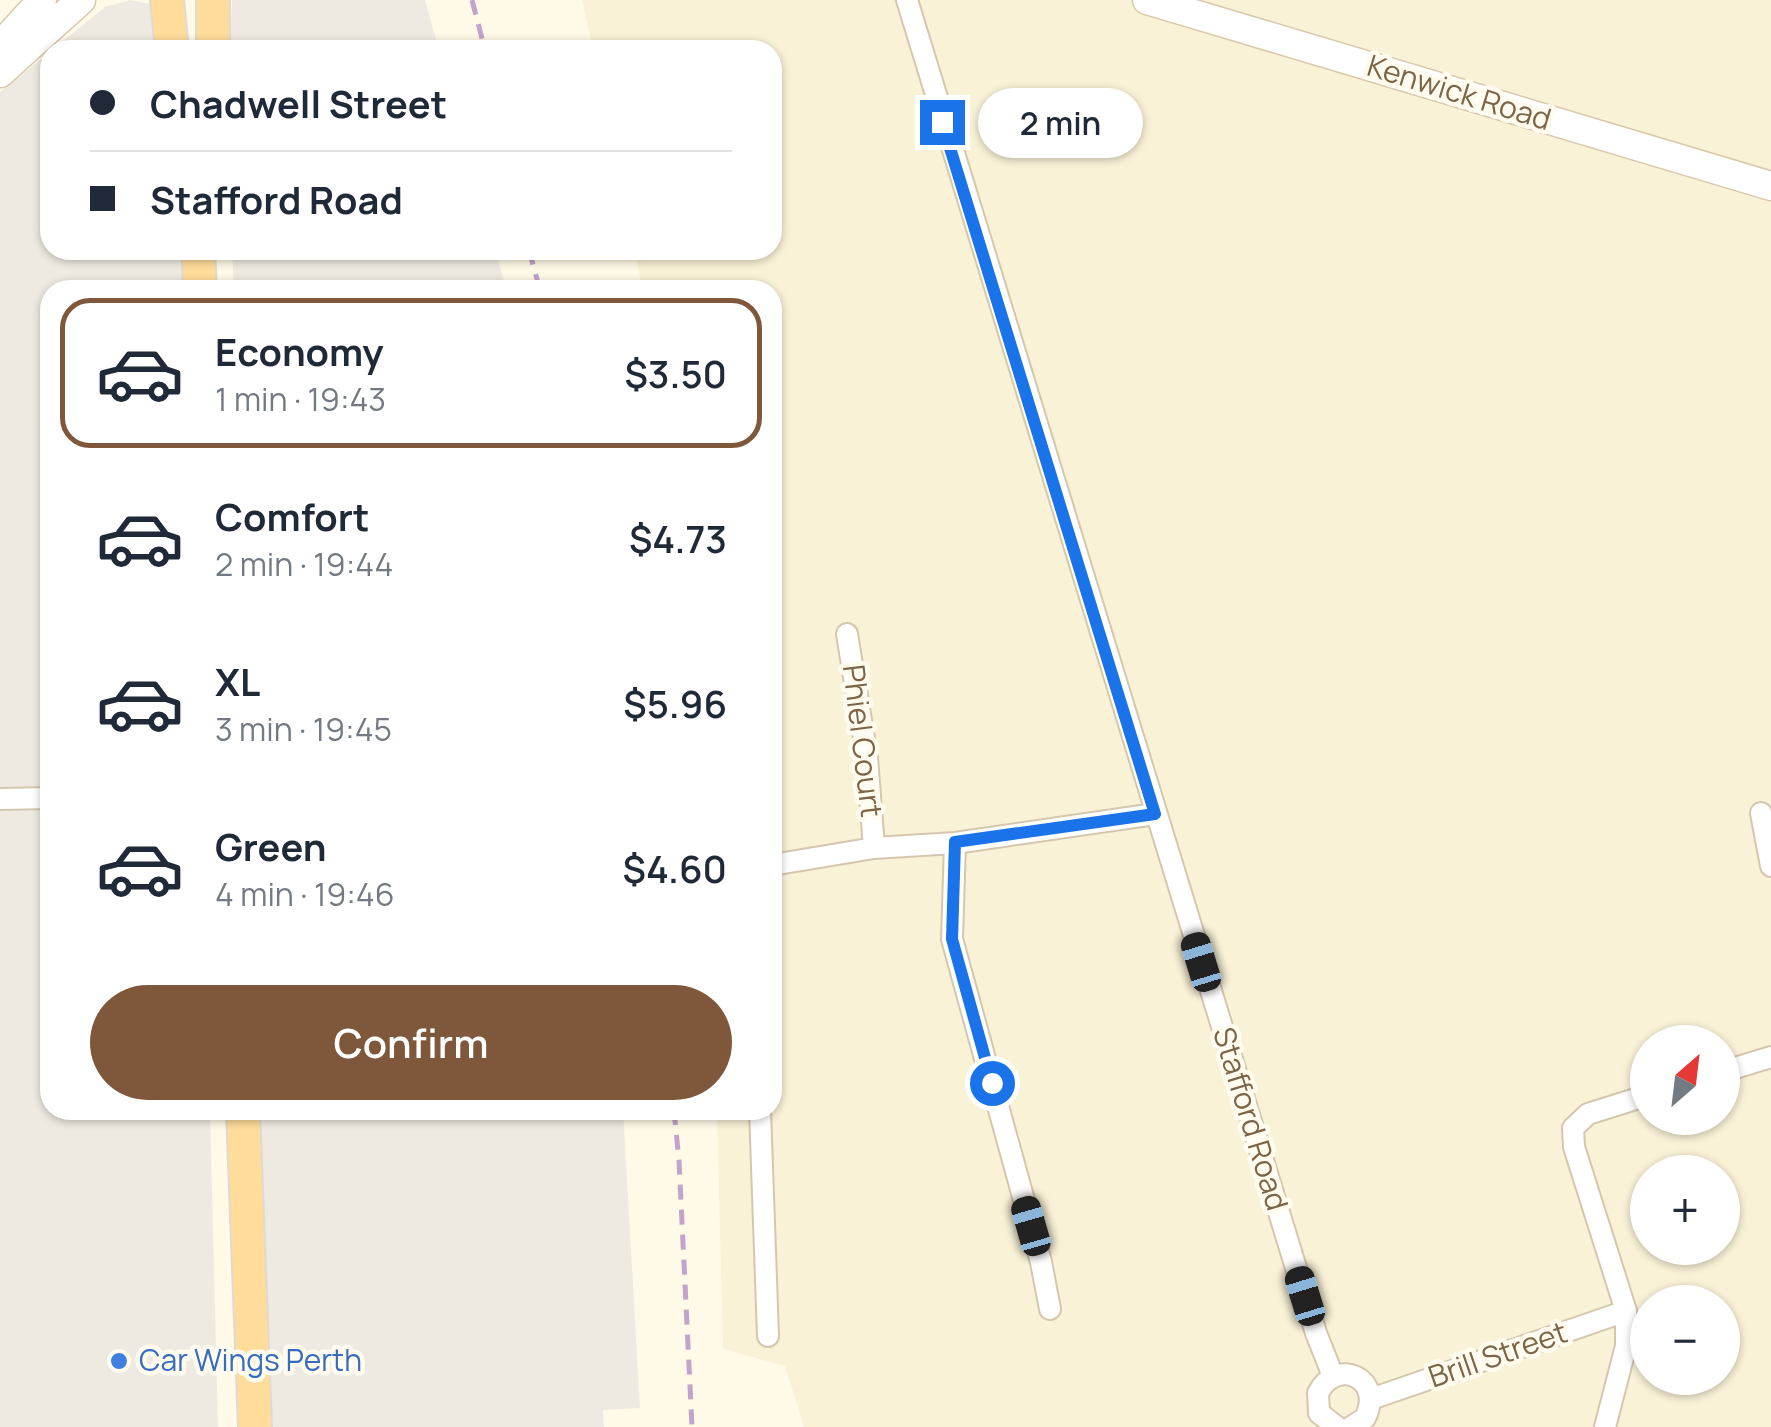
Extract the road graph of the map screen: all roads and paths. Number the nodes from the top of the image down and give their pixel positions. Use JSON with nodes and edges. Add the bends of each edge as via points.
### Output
{"nodes":[{"id":1,"x":42,"y":0,"type":"edge"},
{"id":2,"x":81,"y":0,"type":"edge"},
{"id":3,"x":168,"y":0,"type":"edge"},
{"id":4,"x":185,"y":0,"type":"edge"},
{"id":5,"x":213,"y":0,"type":"edge"},
{"id":6,"x":907,"y":0,"type":"edge"},
{"id":7,"x":1147,"y":0,"type":"edge"},
{"id":8,"x":1200,"y":0,"type":"edge"},
{"id":9,"x":171,"y":40,"type":"edge"},
{"id":10,"x":187,"y":40,"type":"edge"},
{"id":11,"x":213,"y":40,"type":"edge"},
{"id":12,"x":0,"y":46,"type":"edge"},
{"id":13,"x":0,"y":73,"type":"edge"},
{"id":14,"x":1771,"y":171,"type":"edge"},
{"id":15,"x":1771,"y":186,"type":"edge"},
{"id":16,"x":848,"y":634,"type":"dead end"},
{"id":17,"x":40,"y":798,"type":"edge"},
{"id":18,"x":0,"y":800,"type":"edge"},
{"id":19,"x":1761,"y":813,"type":"dead end"},
{"id":20,"x":1155,"y":814,"type":"junction"},
{"id":21,"x":955,"y":842,"type":"junction"},
{"id":22,"x":874,"y":848,"type":"junction"},
{"id":23,"x":782,"y":863,"type":"edge"},
{"id":24,"x":1771,"y":866,"type":"edge"},
{"id":25,"x":1771,"y":1057,"type":"edge"},
{"id":26,"x":1740,"y":1066,"type":"edge"},
{"id":27,"x":1630,"y":1101,"type":"edge"},
{"id":28,"x":227,"y":1120,"type":"edge"},
{"id":29,"x":242,"y":1120,"type":"edge"},
{"id":30,"x":760,"y":1120,"type":"edge"},
{"id":31,"x":1050,"y":1309,"type":"dead end"},
{"id":32,"x":1626,"y":1311,"type":"junction"},
{"id":33,"x":768,"y":1336,"type":"dead end"},
{"id":34,"x":1333,"y":1376,"type":"junction"},
{"id":35,"x":1371,"y":1398,"type":"junction"},
{"id":36,"x":238,"y":1427,"type":"edge"},
{"id":37,"x":254,"y":1427,"type":"edge"},
{"id":38,"x":1336,"y":1427,"type":"edge"},
{"id":39,"x":1351,"y":1427,"type":"edge"},
{"id":40,"x":1605,"y":1427,"type":"edge"}],
"edges":[{"from":1,"to":12,"type":"main road"},
{"from":2,"to":13,"type":"main road"},
{"from":3,"to":9,"type":"highway"},
{"from":4,"to":10,"type":"highway"},
{"from":5,"to":11,"type":"highway"},
{"from":6,"to":20,"type":"street","name":"Stafford Road"},
{"from":7,"to":15,"type":"main road","name":"Kenwick Road"},
{"from":8,"to":14,"type":"main road","name":"Kenwick Road"},
{"from":16,"to":22,"type":"street","name":"Phiel Court","via":[[868,757]]},
{"from":17,"to":18,"type":"street"},
{"from":19,"to":24,"type":"street"},
{"from":20,"to":21,"type":"street"},
{"from":20,"to":34,"type":"street","name":"Stafford Road"},
{"from":21,"to":22,"type":"street"},
{"from":21,"to":31,"type":"street","via":[[952,939]]},
{"from":22,"to":23,"type":"street"},
{"from":25,"to":26,"type":"street"},
{"from":27,"to":32,"type":"street","via":[[1588,1114],[1573,1128]]},
{"from":28,"to":36,"type":"highway"},
{"from":29,"to":37,"type":"highway"},
{"from":30,"to":33,"type":"street"},
{"from":32,"to":35,"type":"street","name":"Brill Street"},
{"from":32,"to":40,"type":"street","via":[[1626,1346]]},
{"from":34,"to":35,"type":"street","via":[[1359,1378]]},
{"from":34,"to":38,"type":"street","via":[[1322,1384],[1317,1404]]},
{"from":35,"to":39,"type":"street","via":[[1365,1418]]}]}
